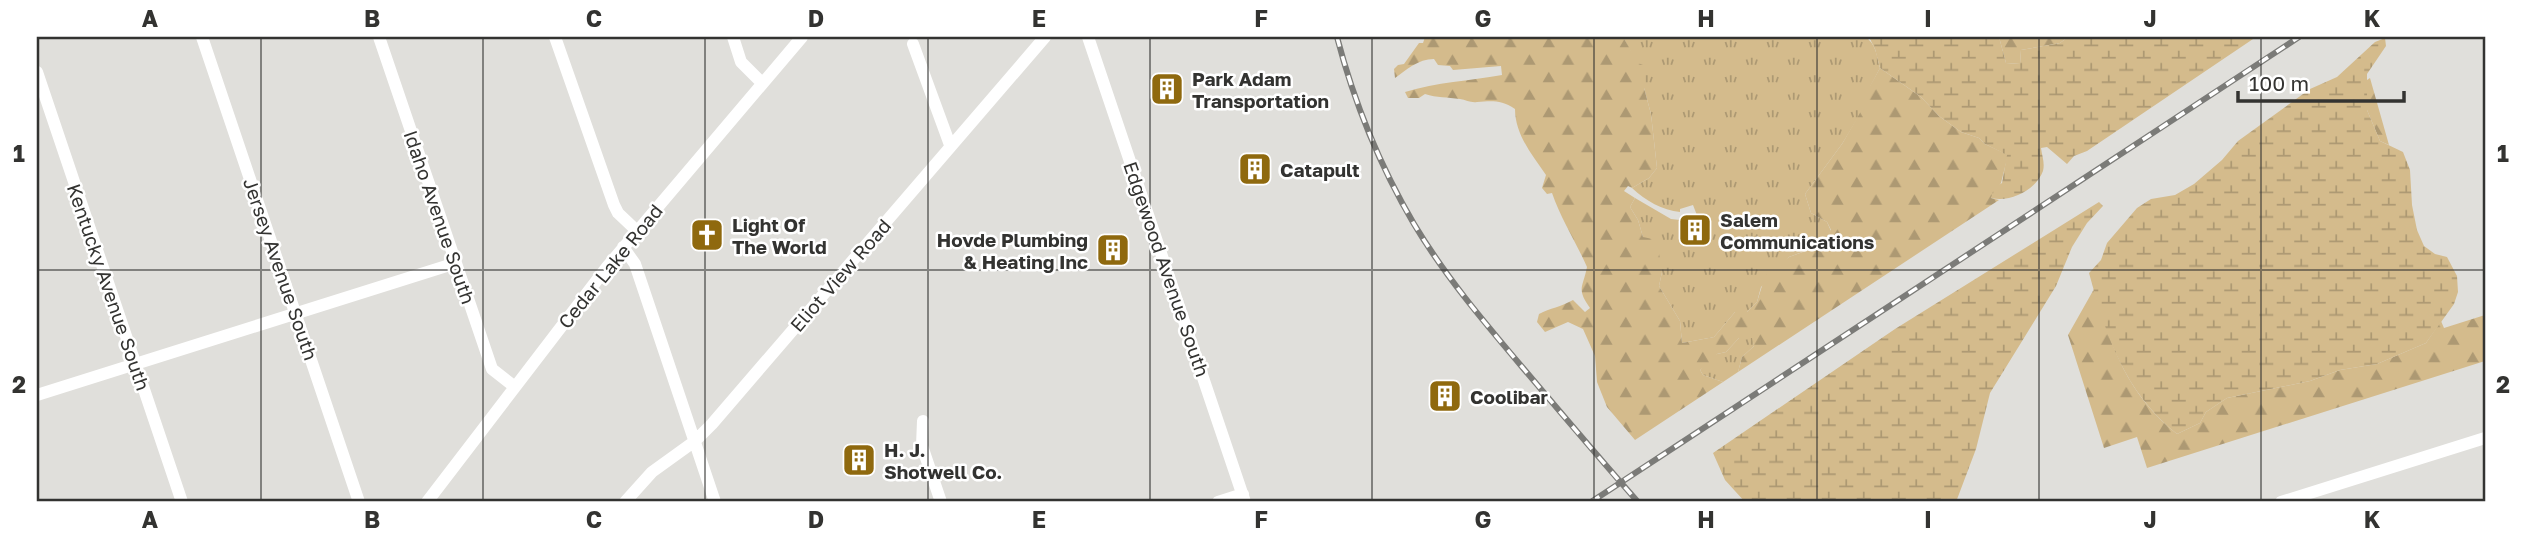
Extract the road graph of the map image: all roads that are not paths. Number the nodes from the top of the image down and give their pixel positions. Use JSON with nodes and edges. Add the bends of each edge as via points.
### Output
{"nodes":[{"id":1,"x":202,"y":37,"type":"edge"},
{"id":2,"x":379,"y":37,"type":"edge"},
{"id":3,"x":555,"y":37,"type":"edge"},
{"id":4,"x":733,"y":37,"type":"edge"},
{"id":5,"x":802,"y":37,"type":"edge"},
{"id":6,"x":1045,"y":37,"type":"edge"},
{"id":7,"x":1088,"y":37,"type":"edge"},
{"id":8,"x":913,"y":44,"type":"dead end"},
{"id":9,"x":37,"y":72,"type":"edge"},
{"id":10,"x":762,"y":83,"type":"junction"},
{"id":11,"x":950,"y":145,"type":"junction"},
{"id":12,"x":636,"y":231,"type":"junction"},
{"id":13,"x":623,"y":247,"type":"junction"},
{"id":14,"x":456,"y":263,"type":"junction"},
{"id":15,"x":296,"y":313,"type":"junction"},
{"id":16,"x":135,"y":364,"type":"junction"},
{"id":17,"x":515,"y":387,"type":"junction"},
{"id":18,"x":37,"y":395,"type":"edge"},
{"id":19,"x":923,"y":421,"type":"dead end"},
{"id":20,"x":2485,"y":438,"type":"edge"},
{"id":21,"x":695,"y":441,"type":"junction"},
{"id":22,"x":1244,"y":498,"type":"edge"},
{"id":23,"x":182,"y":502,"type":"edge"},
{"id":24,"x":359,"y":502,"type":"edge"},
{"id":25,"x":427,"y":502,"type":"edge"},
{"id":26,"x":625,"y":502,"type":"edge"},
{"id":27,"x":715,"y":502,"type":"edge"},
{"id":28,"x":942,"y":502,"type":"edge"},
{"id":29,"x":1217,"y":502,"type":"edge"},
{"id":30,"x":2281,"y":502,"type":"edge"}],
"edges":[{"from":1,"to":15,"type":"street","name":"Jersey Avenue South"},
{"from":2,"to":14,"type":"street","name":"Idaho Avenue South"},
{"from":3,"to":12,"type":"street","via":[[614,205]]},
{"from":4,"to":10,"type":"street","via":[[741,62]]},
{"from":5,"to":10,"type":"street","name":"Cedar Lake Road"},
{"from":6,"to":11,"type":"street","name":"Eliot View Road"},
{"from":7,"to":22,"type":"street","name":"Edgewood Avenue South"},
{"from":8,"to":11,"type":"street"},
{"from":9,"to":16,"type":"street","name":"Kentucky Avenue South"},
{"from":10,"to":12,"type":"street","name":"Cedar Lake Road"},
{"from":11,"to":21,"type":"street","name":"Eliot View Road"},
{"from":12,"to":13,"type":"street","name":"Cedar Lake Road"},
{"from":13,"to":17,"type":"street","name":"Cedar Lake Road"},
{"from":13,"to":21,"type":"street","via":[[635,264]]},
{"from":14,"to":15,"type":"street"},
{"from":14,"to":17,"type":"street","name":"Idaho Avenue South","via":[[492,369]]},
{"from":15,"to":16,"type":"street"},
{"from":15,"to":24,"type":"street","name":"Jersey Avenue South"},
{"from":16,"to":18,"type":"street"},
{"from":16,"to":23,"type":"street","name":"Kentucky Avenue South"},
{"from":17,"to":25,"type":"street","name":"Cedar Lake Road"},
{"from":19,"to":28,"type":"street","via":[[922,446]]},
{"from":20,"to":30,"type":"street"},
{"from":21,"to":26,"type":"street","name":"Eliot View Road","via":[[652,472]]},
{"from":21,"to":27,"type":"street"},
{"from":22,"to":29,"type":"street"}]}
